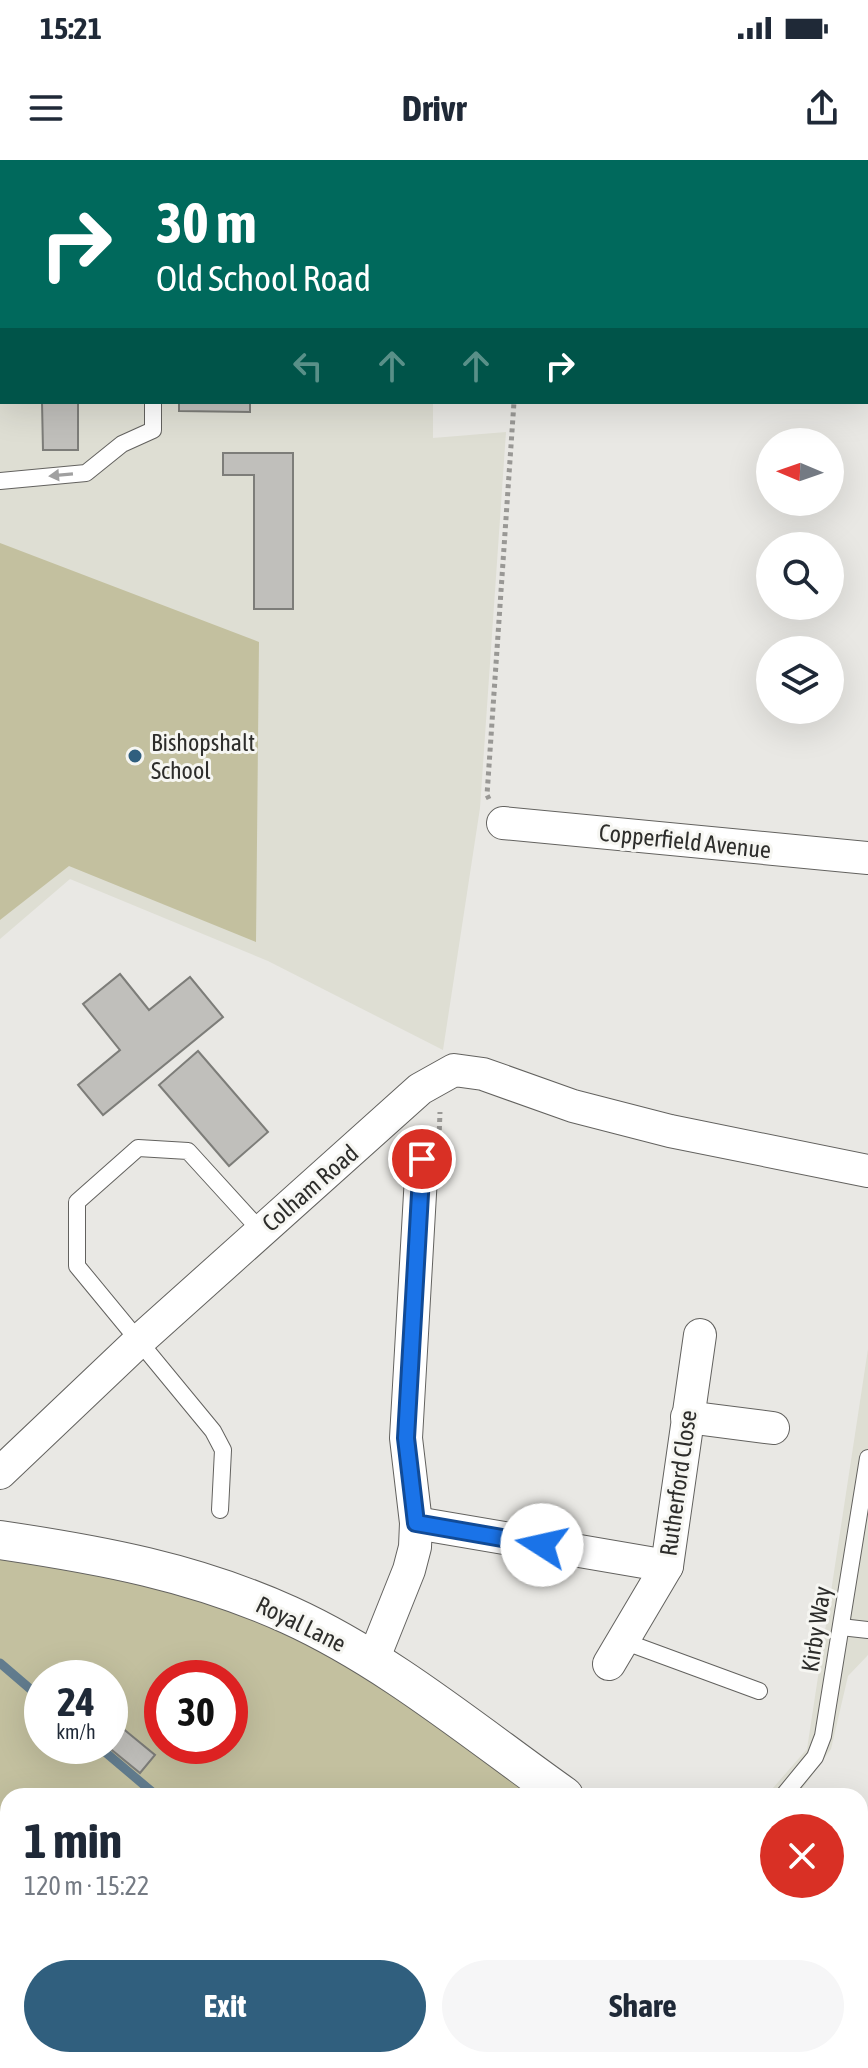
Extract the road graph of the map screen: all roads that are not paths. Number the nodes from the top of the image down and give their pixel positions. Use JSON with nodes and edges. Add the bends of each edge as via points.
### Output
{"nodes":[{"id":1,"x":153,"y":404,"type":"edge"},
{"id":2,"x":0,"y":481,"type":"edge"},
{"id":3,"x":503,"y":823,"type":"road end"},
{"id":4,"x":868,"y":858,"type":"edge"},
{"id":5,"x":422,"y":1159,"type":"road end"},
{"id":6,"x":868,"y":1171,"type":"edge"},
{"id":7,"x":261,"y":1231,"type":"junction"},
{"id":8,"x":700,"y":1335,"type":"dead end"},
{"id":9,"x":140,"y":1340,"type":"junction"},
{"id":10,"x":687,"y":1417,"type":"junction"},
{"id":11,"x":773,"y":1428,"type":"dead end"},
{"id":12,"x":868,"y":1458,"type":"edge"},
{"id":13,"x":0,"y":1473,"type":"edge"},
{"id":14,"x":220,"y":1510,"type":"dead end"},
{"id":15,"x":416,"y":1523,"type":"junction"},
{"id":16,"x":0,"y":1540,"type":"edge"},
{"id":17,"x":667,"y":1566,"type":"junction"},
{"id":18,"x":841,"y":1627,"type":"junction"},
{"id":19,"x":868,"y":1630,"type":"edge"},
{"id":20,"x":616,"y":1652,"type":"joint"},
{"id":21,"x":373,"y":1660,"type":"junction"},
{"id":22,"x":759,"y":1691,"type":"dead end"},
{"id":23,"x":553,"y":1788,"type":"edge"},
{"id":24,"x":790,"y":1788,"type":"edge"}],
"edges":[{"from":1,"to":2,"type":"lane","one_way":true,"via":[[153,430],[122,444],[86,473]]},
{"from":3,"to":4,"type":"street","name":"Copperfield Avenue"},
{"from":5,"to":15,"type":"street","via":[[406,1438]]},
{"from":6,"to":7,"type":"street","name":"Colham Road","via":[[670,1131],[573,1106],[483,1074],[454,1070],[420,1089]]},
{"from":7,"to":9,"type":"street","name":"Colham Road"},
{"from":7,"to":9,"type":"lane","via":[[188,1151],[138,1148],[77,1202],[77,1266]]},
{"from":8,"to":10,"type":"street","name":"Rutherford Close"},
{"from":9,"to":13,"type":"street","name":"Colham Road"},
{"from":9,"to":14,"type":"lane","via":[[223,1450]]},
{"from":10,"to":11,"type":"street"},
{"from":10,"to":17,"type":"street","name":"Rutherford Close"},
{"from":12,"to":18,"type":"lane","name":"Kirby Way"},
{"from":15,"to":17,"type":"street"},
{"from":15,"to":21,"type":"street","via":[[409,1570]]},
{"from":16,"to":21,"type":"street","name":"Royal Lane","via":[[104,1555],[198,1579],[289,1615]]},
{"from":17,"to":20,"type":"street","name":"Rutherford Close"},
{"from":18,"to":19,"type":"lane"},
{"from":18,"to":24,"type":"lane","name":"Kirby Way","via":[[823,1736],[815,1757]]},
{"from":20,"to":22,"type":"lane"},
{"from":21,"to":23,"type":"street","name":"Royal Lane"}]}
